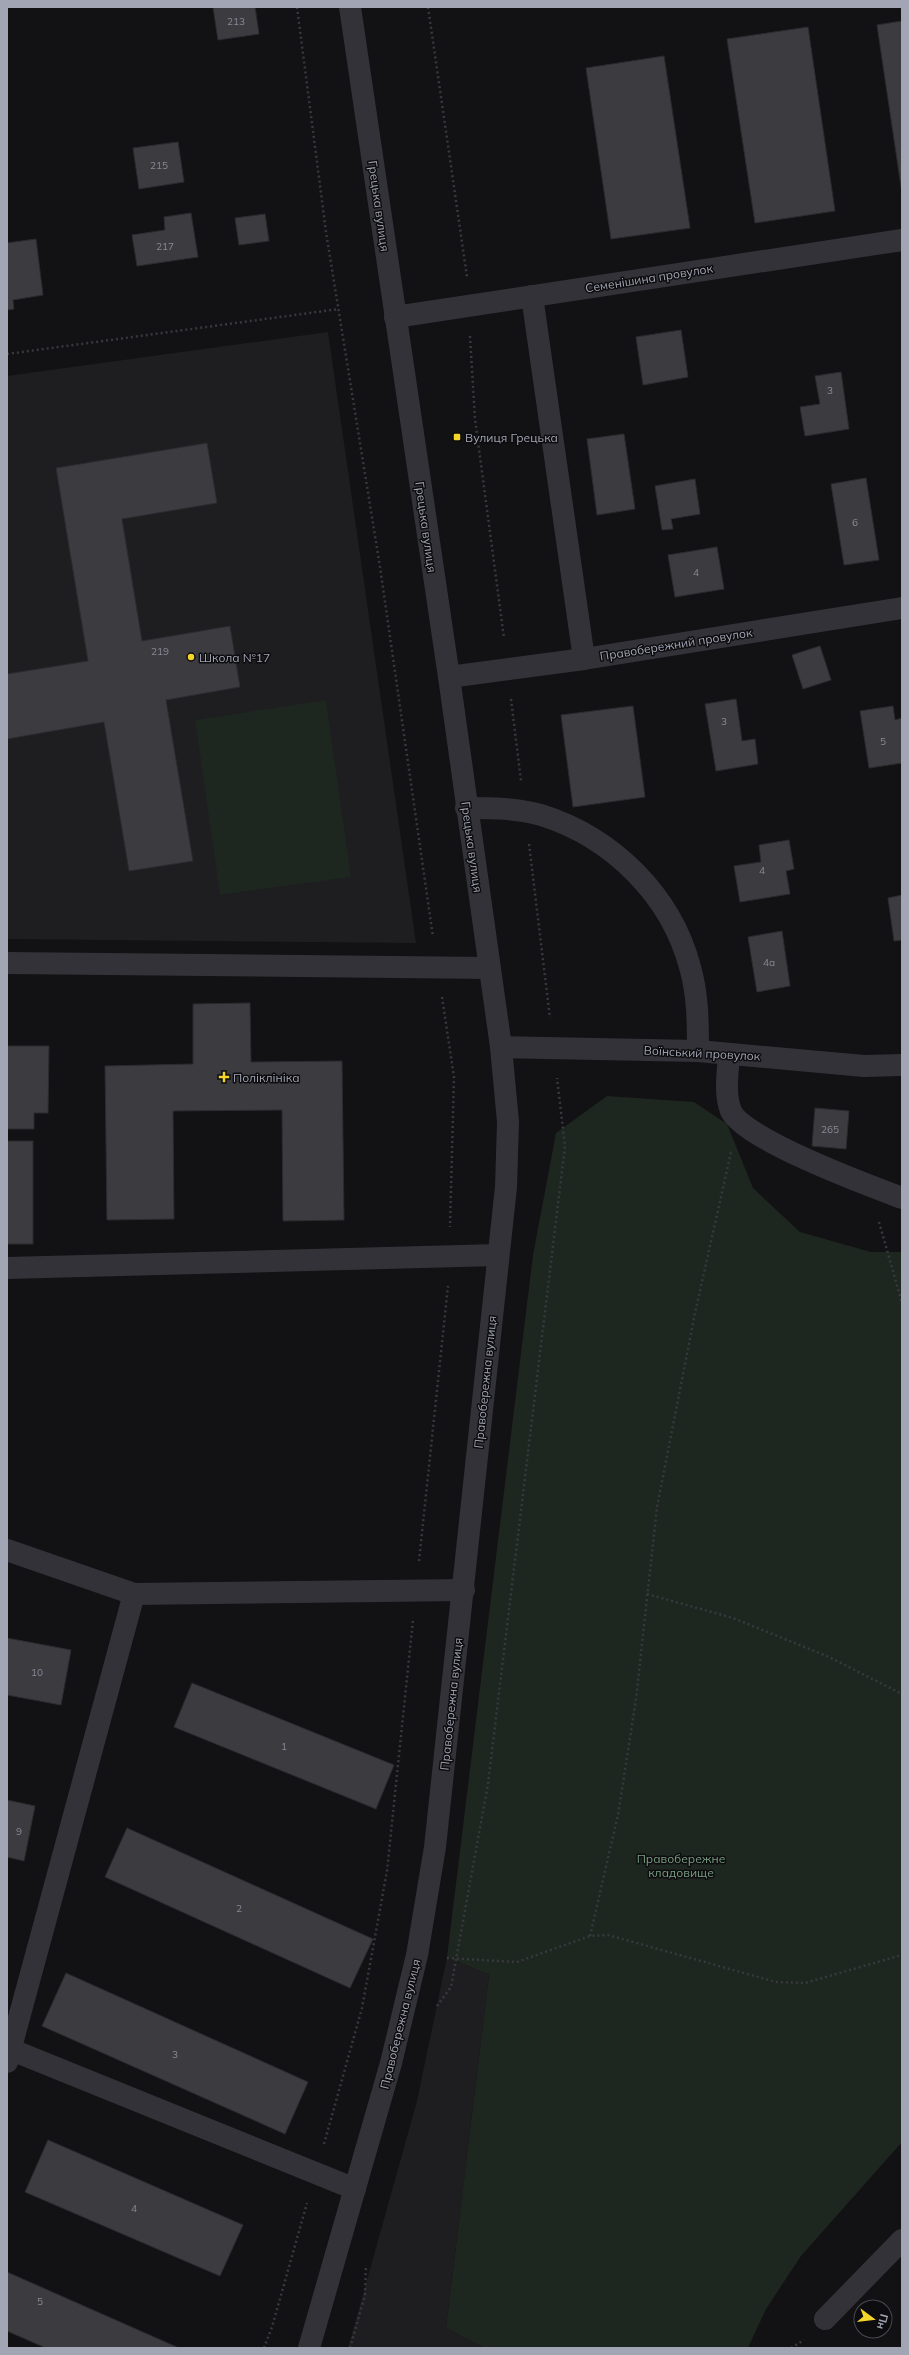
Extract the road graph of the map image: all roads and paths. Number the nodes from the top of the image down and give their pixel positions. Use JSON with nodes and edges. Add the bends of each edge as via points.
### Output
{"nodes":[{"id":1,"x":297,"y":7,"type":"edge"},
{"id":2,"x":350,"y":7,"type":"edge"},
{"id":3,"x":428,"y":7,"type":"edge"},
{"id":4,"x":902,"y":240,"type":"edge"},
{"id":5,"x":532,"y":296,"type":"junction"},
{"id":6,"x":468,"y":305,"type":"junction"},
{"id":7,"x":339,"y":309,"type":"junction"},
{"id":8,"x":395,"y":317,"type":"junction"},
{"id":9,"x":7,"y":354,"type":"edge"},
{"id":10,"x":902,"y":608,"type":"edge"},
{"id":11,"x":584,"y":658,"type":"junction"},
{"id":12,"x":508,"y":669,"type":"junction"},
{"id":13,"x":450,"y":677,"type":"junction"},
{"id":14,"x":466,"y":808,"type":"junction"},
{"id":15,"x":525,"y":812,"type":"junction"},
{"id":16,"x":7,"y":963,"type":"edge"},
{"id":17,"x":438,"y":967,"type":"junction"},
{"id":18,"x":489,"y":968,"type":"junction"},
{"id":19,"x":501,"y":1047,"type":"junction"},
{"id":20,"x":553,"y":1048,"type":"junction"},
{"id":21,"x":698,"y":1051,"type":"junction"},
{"id":22,"x":729,"y":1054,"type":"junction"},
{"id":23,"x":902,"y":1065,"type":"edge"},
{"id":24,"x":738,"y":1120,"type":"junction"},
{"id":25,"x":869,"y":1186,"type":"junction"},
{"id":26,"x":902,"y":1198,"type":"edge"},
{"id":27,"x":498,"y":1255,"type":"junction"},
{"id":28,"x":449,"y":1256,"type":"junction"},
{"id":29,"x":7,"y":1268,"type":"edge"},
{"id":30,"x":902,"y":1303,"type":"edge"},
{"id":31,"x":7,"y":1550,"type":"edge"},
{"id":32,"x":464,"y":1590,"type":"junction"},
{"id":33,"x":416,"y":1591,"type":"junction"},
{"id":34,"x":134,"y":1594,"type":"junction"},
{"id":35,"x":647,"y":1594,"type":"junction"},
{"id":36,"x":902,"y":1694,"type":"edge"},
{"id":37,"x":590,"y":1936,"type":"junction"},
{"id":38,"x":417,"y":1955,"type":"junction"},
{"id":39,"x":902,"y":1955,"type":"edge"},
{"id":40,"x":8,"y":2053,"type":"edge"},
{"id":41,"x":316,"y":2173,"type":"junction"},
{"id":42,"x":355,"y":2189,"type":"junction"},
{"id":43,"x":902,"y":2240,"type":"edge"},
{"id":44,"x":825,"y":2319,"type":"dead end"},
{"id":45,"x":264,"y":2348,"type":"edge"},
{"id":46,"x":310,"y":2348,"type":"edge"}],
"edges":[{"from":1,"to":7,"type":"path","via":[[325,225]]},
{"from":2,"to":8,"type":"street","name":"Грецька вулиця"},
{"from":3,"to":6,"type":"path","via":[[466,259]]},
{"from":4,"to":5,"type":"street","name":"Семенішина провулок"},
{"from":5,"to":6,"type":"street","name":"Семенішина провулок"},
{"from":5,"to":11,"type":"street"},
{"from":6,"to":8,"type":"street","name":"Семенішина провулок"},
{"from":6,"to":12,"type":"path","via":[[475,419]]},
{"from":7,"to":9,"type":"path"},
{"from":7,"to":17,"type":"path","via":[[380,567]]},
{"from":8,"to":13,"type":"street","name":"Грецька вулиця"},
{"from":10,"to":11,"type":"street","name":"Правобережний провулок"},
{"from":11,"to":12,"type":"street","name":"Правобережний провулок"},
{"from":12,"to":13,"type":"street","name":"Правобережний провулок"},
{"from":12,"to":15,"type":"path"},
{"from":13,"to":14,"type":"street","name":"Грецька вулиця"},
{"from":14,"to":15,"type":"street"},
{"from":14,"to":18,"type":"street","name":"Грецька вулиця"},
{"from":15,"to":20,"type":"path"},
{"from":15,"to":21,"type":"street","via":[[571,826],[598,842],[623,861],[664,909],[679,936],[690,966],[696,998]]},
{"from":16,"to":17,"type":"street"},
{"from":17,"to":18,"type":"street"},
{"from":17,"to":28,"type":"path","via":[[454,1077]]},
{"from":18,"to":19,"type":"street","name":"Грецька вулиця"},
{"from":19,"to":20,"type":"street","name":"Воїнський провулок"},
{"from":19,"to":27,"type":"street","name":"Правобережна вулиця","via":[[508,1122],[506,1187]]},
{"from":20,"to":21,"type":"street","name":"Воїнський провулок"},
{"from":21,"to":22,"type":"street","name":"Воїнський провулок"},
{"from":22,"to":23,"type":"street","name":"Воїнський провулок","via":[[864,1066]]},
{"from":22,"to":24,"type":"street","via":[[727,1094],[732,1113]]},
{"from":24,"to":25,"type":"street","via":[[772,1142]]},
{"from":24,"to":35,"type":"path","via":[[695,1313],[658,1500]]},
{"from":25,"to":26,"type":"street"},
{"from":25,"to":30,"type":"path"},
{"from":27,"to":28,"type":"street"},
{"from":27,"to":32,"type":"street","name":"Правобережна вулиця"},
{"from":28,"to":29,"type":"street"},
{"from":28,"to":33,"type":"path","via":[[448,1298]]},
{"from":31,"to":34,"type":"street"},
{"from":32,"to":33,"type":"street"},
{"from":32,"to":38,"type":"street","name":"Правобережна вулиця","via":[[435,1847]]},
{"from":33,"to":34,"type":"street"},
{"from":33,"to":41,"type":"path","via":[[387,1871],[362,2008]]},
{"from":34,"to":40,"type":"street"},
{"from":35,"to":36,"type":"path","via":[[733,1618],[829,1657]]},
{"from":35,"to":37,"type":"path","via":[[636,1699],[618,1815]]},
{"from":37,"to":38,"type":"path","via":[[517,1962]]},
{"from":37,"to":39,"type":"path","via":[[608,1935],[625,1938],[776,1982],[805,1983]]},
{"from":38,"to":42,"type":"street","name":"Правобережна вулиця","via":[[391,2063]]},
{"from":40,"to":41,"type":"street"},
{"from":41,"to":42,"type":"street"},
{"from":41,"to":45,"type":"path"},
{"from":42,"to":46,"type":"street","name":"Правобережна вулиця"},
{"from":43,"to":44,"type":"street"}]}
